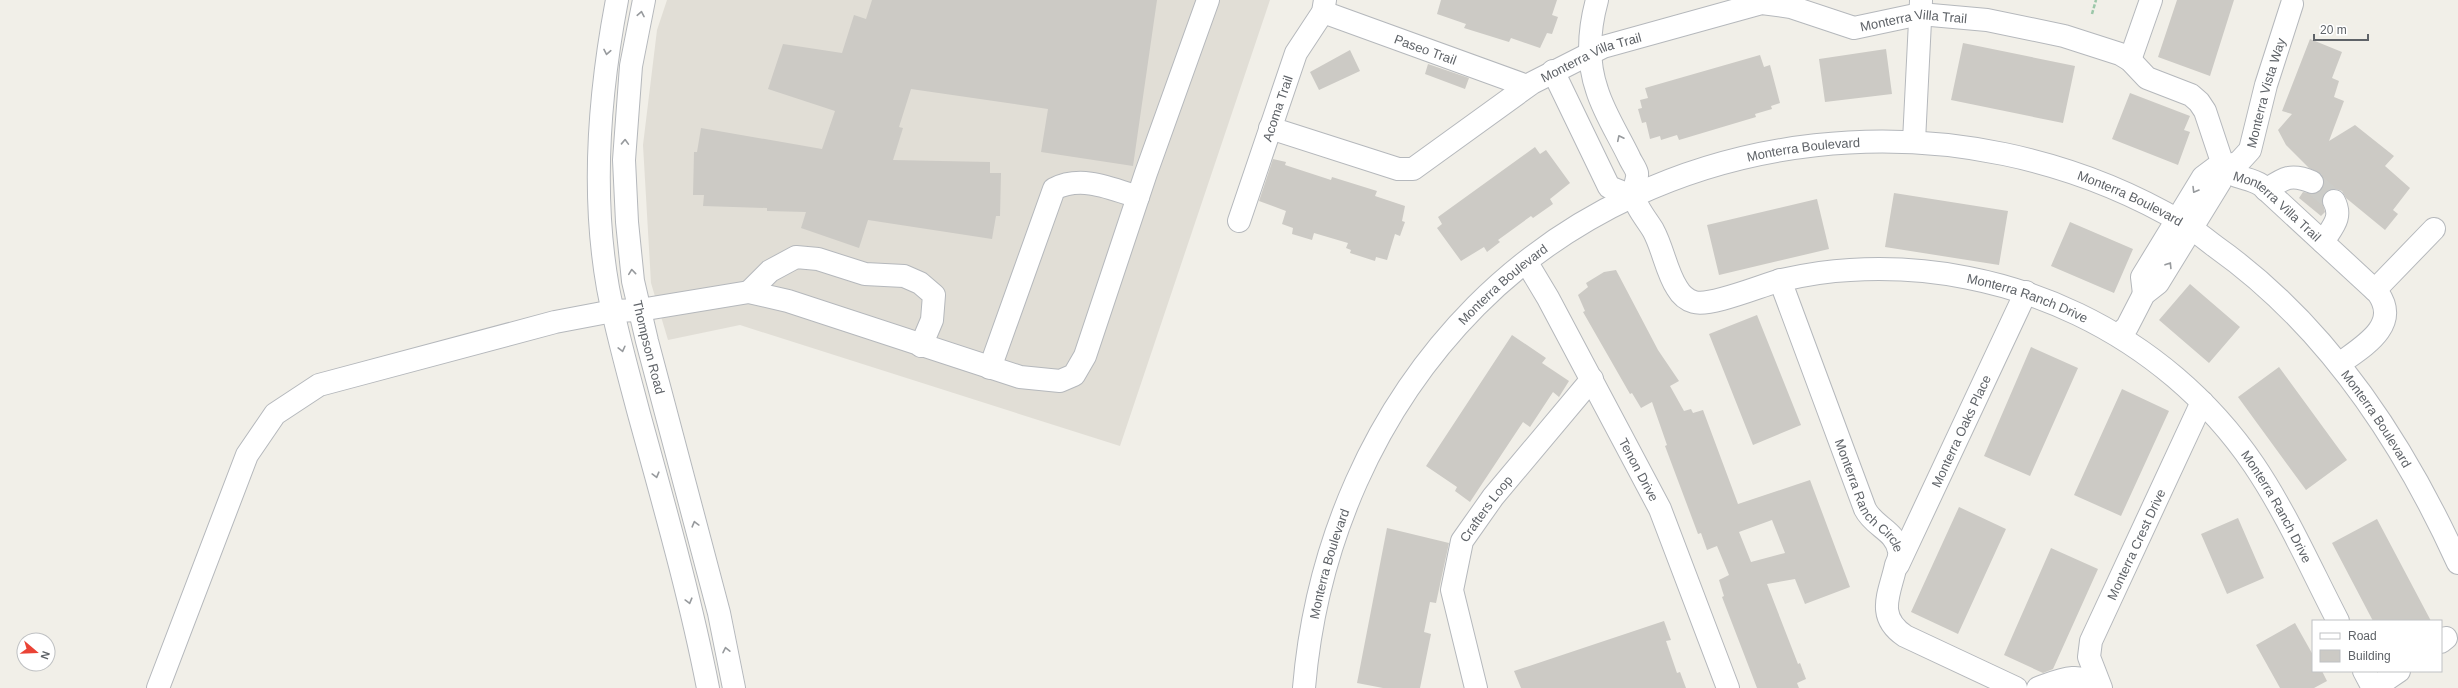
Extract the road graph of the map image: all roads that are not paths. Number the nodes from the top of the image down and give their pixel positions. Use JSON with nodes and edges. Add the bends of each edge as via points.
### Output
{"nodes":[{"id":1,"x":617,"y":0,"type":"edge"},
{"id":2,"x":644,"y":0,"type":"edge"},
{"id":3,"x":1208,"y":0,"type":"edge"},
{"id":4,"x":1597,"y":0,"type":"edge"},
{"id":5,"x":2151,"y":0,"type":"edge"},
{"id":6,"x":2292,"y":4,"type":"dead end"},
{"id":7,"x":1324,"y":6,"type":"edge"},
{"id":8,"x":1720,"y":7,"type":"edge"},
{"id":9,"x":1921,"y":7,"type":"edge"},
{"id":10,"x":1591,"y":53,"type":"junction"},
{"id":11,"x":2130,"y":60,"type":"junction"},
{"id":12,"x":1554,"y":71,"type":"junction"},
{"id":13,"x":1527,"y":86,"type":"junction"},
{"id":14,"x":1603,"y":103,"type":"junction"},
{"id":15,"x":1575,"y":117,"type":"junction"},
{"id":16,"x":1270,"y":128,"type":"junction"},
{"id":17,"x":1914,"y":141,"type":"junction"},
{"id":18,"x":2224,"y":168,"type":"junction"},
{"id":19,"x":2312,"y":182,"type":"tunnel mouth"},
{"id":20,"x":2266,"y":190,"type":"junction"},
{"id":21,"x":1138,"y":197,"type":"junction"},
{"id":22,"x":1634,"y":197,"type":"junction"},
{"id":23,"x":2334,"y":201,"type":"tunnel mouth"},
{"id":24,"x":1239,"y":221,"type":"dead end"},
{"id":25,"x":2185,"y":224,"type":"junction"},
{"id":26,"x":2434,"y":229,"type":"dead end"},
{"id":27,"x":2323,"y":242,"type":"junction"},
{"id":28,"x":1527,"y":263,"type":"junction"},
{"id":29,"x":1780,"y":280,"type":"junction"},
{"id":30,"x":2375,"y":290,"type":"junction"},
{"id":31,"x":749,"y":292,"type":"junction"},
{"id":32,"x":2026,"y":292,"type":"junction"},
{"id":33,"x":640,"y":310,"type":"junction"},
{"id":34,"x":613,"y":311,"type":"junction"},
{"id":35,"x":2118,"y":335,"type":"junction"},
{"id":36,"x":921,"y":346,"type":"junction"},
{"id":37,"x":2339,"y":364,"type":"junction"},
{"id":38,"x":990,"y":368,"type":"junction"},
{"id":39,"x":1592,"y":379,"type":"junction"},
{"id":40,"x":2202,"y":402,"type":"junction"},
{"id":41,"x":2432,"y":506,"type":"junction"},
{"id":42,"x":2458,"y":527,"type":"edge"},
{"id":43,"x":2458,"y":563,"type":"edge"},
{"id":44,"x":1896,"y":569,"type":"junction"},
{"id":45,"x":2337,"y":620,"type":"edge"},
{"id":46,"x":2365,"y":672,"type":"edge"},
{"id":47,"x":2397,"y":672,"type":"edge"},
{"id":48,"x":158,"y":688,"type":"edge"},
{"id":49,"x":708,"y":688,"type":"edge"},
{"id":50,"x":734,"y":688,"type":"edge"},
{"id":51,"x":1304,"y":688,"type":"edge"},
{"id":52,"x":1476,"y":688,"type":"edge"},
{"id":53,"x":1728,"y":688,"type":"edge"},
{"id":54,"x":2016,"y":688,"type":"edge"},
{"id":55,"x":2038,"y":688,"type":"edge"},
{"id":56,"x":2100,"y":688,"type":"edge"},
{"id":57,"x":2373,"y":688,"type":"edge"}],
"edges":[{"from":1,"to":34,"type":"street","name":"Thompson Road","one_way":true,"via":[[605,63],[599,160],[602,224]]},
{"from":33,"to":2,"type":"street","name":"Thompson Road","one_way":true,"via":[[627,222],[624,160],[631,66]]},
{"from":3,"to":21,"type":"street"},
{"from":4,"to":10,"type":"street","via":[[1590,27]]},
{"from":5,"to":11,"type":"street"},
{"from":6,"to":18,"type":"street","name":"Monterra Vista Way","via":[[2266,85],[2253,145],[2239,162]]},
{"from":7,"to":13,"type":"street","name":"Paseo Trail"},
{"from":7,"to":16,"type":"street","name":"Acoma Trail","via":[[1296,53]]},
{"from":8,"to":9,"type":"street","name":"Monterra Villa Trail","via":[[1762,3],[1791,7],[1854,28]]},
{"from":8,"to":10,"type":"street","name":"Monterra Villa Trail"},
{"from":9,"to":11,"type":"street","name":"Monterra Villa Trail","via":[[2025,27],[2101,47]]},
{"from":9,"to":17,"type":"street"},
{"from":10,"to":12,"type":"street","name":"Monterra Villa Trail"},
{"from":10,"to":14,"type":"street","via":[[1597,90]]},
{"from":11,"to":18,"type":"street","name":"Monterra Villa Trail","via":[[2147,78],[2191,95],[2199,102],[2205,111]]},
{"from":12,"to":13,"type":"street","name":"Monterra Villa Trail"},
{"from":12,"to":15,"type":"street"},
{"from":13,"to":16,"type":"street","name":"Monterra Villa Trail","via":[[1413,169],[1398,169]]},
{"from":14,"to":15,"type":"street"},
{"from":22,"to":14,"type":"street","one_way":true,"via":[[1637,173]]},
{"from":15,"to":22,"type":"street","via":[[1609,187]]},
{"from":16,"to":24,"type":"street","name":"Acoma Trail"},
{"from":17,"to":22,"type":"street","name":"Monterra Boulevard","via":[[1831,143],[1761,153],[1693,172]]},
{"from":17,"to":25,"type":"street","name":"Monterra Boulevard","via":[[1973,148],[2042,163],[2110,187]]},
{"from":18,"to":20,"type":"street","name":"Monterra Villa Trail","via":[[2234,176],[2255,181]]},
{"from":18,"to":25,"type":"street","name":"Monterra Vista Way","via":[[2215,168],[2203,177]]},
{"from":19,"to":20,"type":"street","via":[[2298,176],[2281,180]]},
{"from":20,"to":27,"type":"street","name":"Monterra Villa Trail"},
{"from":21,"to":38,"type":"street","via":[[1085,356],[1074,375],[1060,381],[1020,377]]},
{"from":21,"to":38,"type":"street","via":[[1092,183],[1067,182],[1054,189]]},
{"from":22,"to":28,"type":"street","name":"Monterra Boulevard","via":[[1590,220]]},
{"from":22,"to":29,"type":"street","name":"Monterra Ranch Drive","via":[[1655,234],[1675,286],[1687,299],[1708,303]]},
{"from":23,"to":27,"type":"street","via":[[2338,210],[2337,220]]},
{"from":25,"to":35,"type":"street","name":"Monterra Vista Way","via":[[2142,277],[2144,294],[2127,327]]},
{"from":25,"to":37,"type":"street","name":"Monterra Boulevard","via":[[2238,263],[2281,300]]},
{"from":26,"to":30,"type":"street"},
{"from":27,"to":30,"type":"street","name":"Monterra Villa Trail"},
{"from":28,"to":39,"type":"street","name":"Tenon Drive"},
{"from":28,"to":51,"type":"street","name":"Monterra Boulevard","via":[[1478,304],[1424,365],[1377,438],[1356,479],[1330,546],[1316,603]]},
{"from":29,"to":32,"type":"street","name":"Monterra Ranch Drive","via":[[1848,270],[1911,270],[1973,278]]},
{"from":29,"to":44,"type":"street","name":"Monterra Ranch Circle","via":[[1865,509],[1898,544],[1900,555]]},
{"from":30,"to":37,"type":"street","name":"Monterra Villa Trail","via":[[2385,308],[2381,329]]},
{"from":31,"to":33,"type":"street"},
{"from":31,"to":36,"type":"street","via":[[788,301]]},
{"from":31,"to":36,"type":"street","via":[[770,271],[796,257],[818,259],[865,274],[904,276],[920,283],[934,295],[932,320]]},
{"from":32,"to":35,"type":"street","name":"Monterra Ranch Drive","via":[[2063,306]]},
{"from":32,"to":44,"type":"street","name":"Monterra Oaks Place"},
{"from":33,"to":34,"type":"street"},
{"from":50,"to":33,"type":"street","name":"Thompson Road","one_way":true,"via":[[719,613]]},
{"from":34,"to":48,"type":"street","via":[[555,322],[319,385],[275,414],[247,455]]},
{"from":34,"to":49,"type":"street","name":"Thompson Road","one_way":true,"via":[[694,619]]},
{"from":35,"to":40,"type":"street","name":"Monterra Ranch Drive","via":[[2169,372]]},
{"from":36,"to":38,"type":"street"},
{"from":37,"to":41,"type":"street","name":"Monterra Boulevard"},
{"from":39,"to":52,"type":"street","name":"Crafters Loop","via":[[1493,497],[1462,541],[1452,590]]},
{"from":39,"to":53,"type":"street","name":"Tenon Drive","via":[[1660,509]]},
{"from":40,"to":45,"type":"street","name":"Monterra Ranch Drive","via":[[2235,439],[2270,491]]},
{"from":40,"to":56,"type":"street","name":"Monterra Crest Drive","via":[[2091,641],[2090,657]]},
{"from":41,"to":42,"type":"street","name":"Monterra Boulevard"},
{"from":41,"to":43,"type":"street","name":"Monterra Boulevard"},
{"from":44,"to":54,"type":"street","name":"Monterra Ranch Circle","via":[[1886,602],[1890,623],[1896,630]]},
{"from":46,"to":57,"type":"street"},
{"from":47,"to":57,"type":"street"},
{"from":55,"to":56,"type":"street","via":[[2077,676],[2086,678]]}]}
